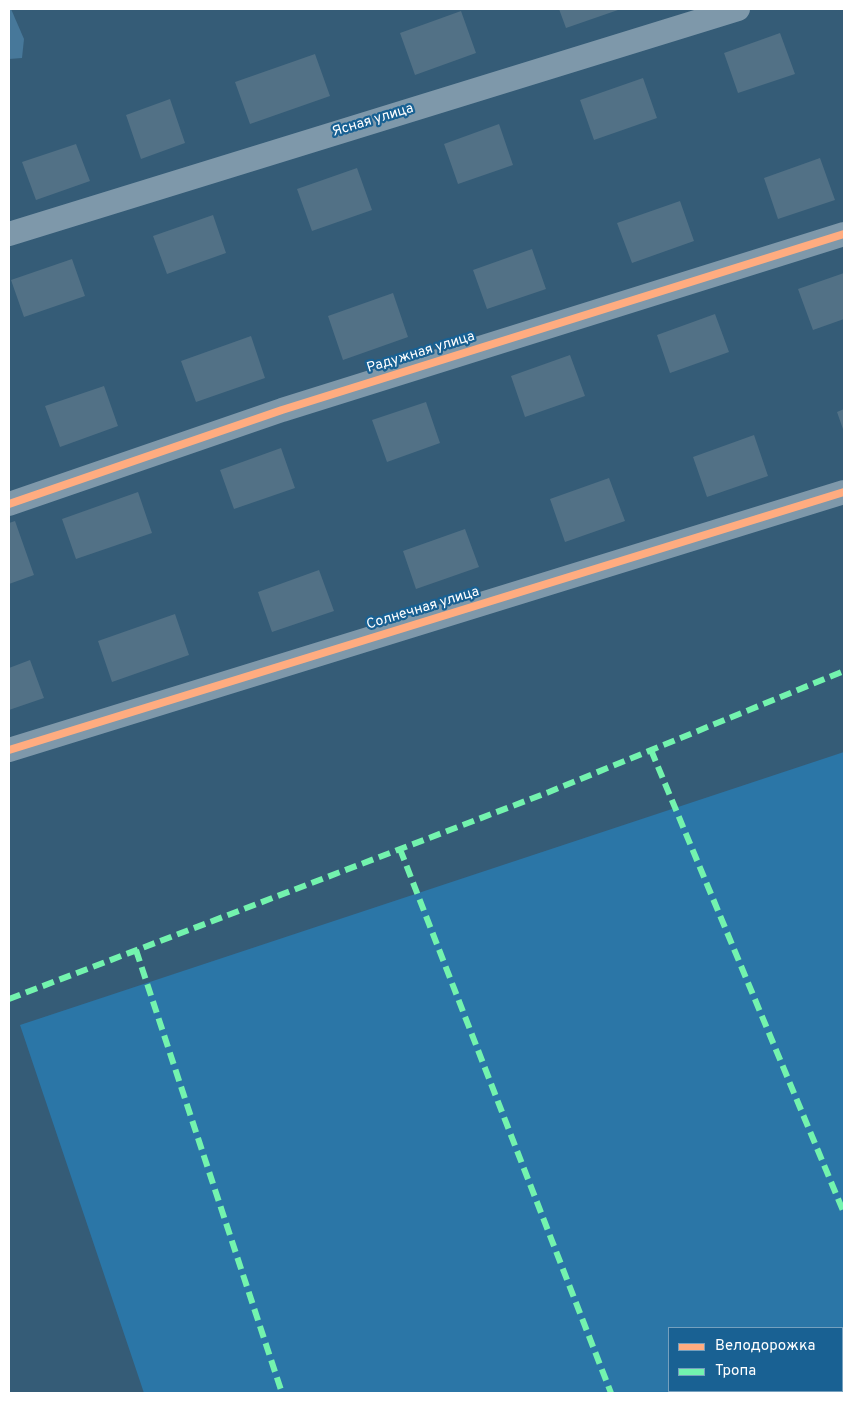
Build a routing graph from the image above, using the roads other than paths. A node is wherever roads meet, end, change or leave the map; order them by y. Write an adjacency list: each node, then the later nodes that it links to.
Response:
1 (738, 9): 2 (street, Ясная улица)
2 (9, 234)
3 (844, 234): 5 (street, Радужная улица)
4 (844, 492): 6 (street, Солнечная улица)
5 (9, 504)
6 (9, 750)

